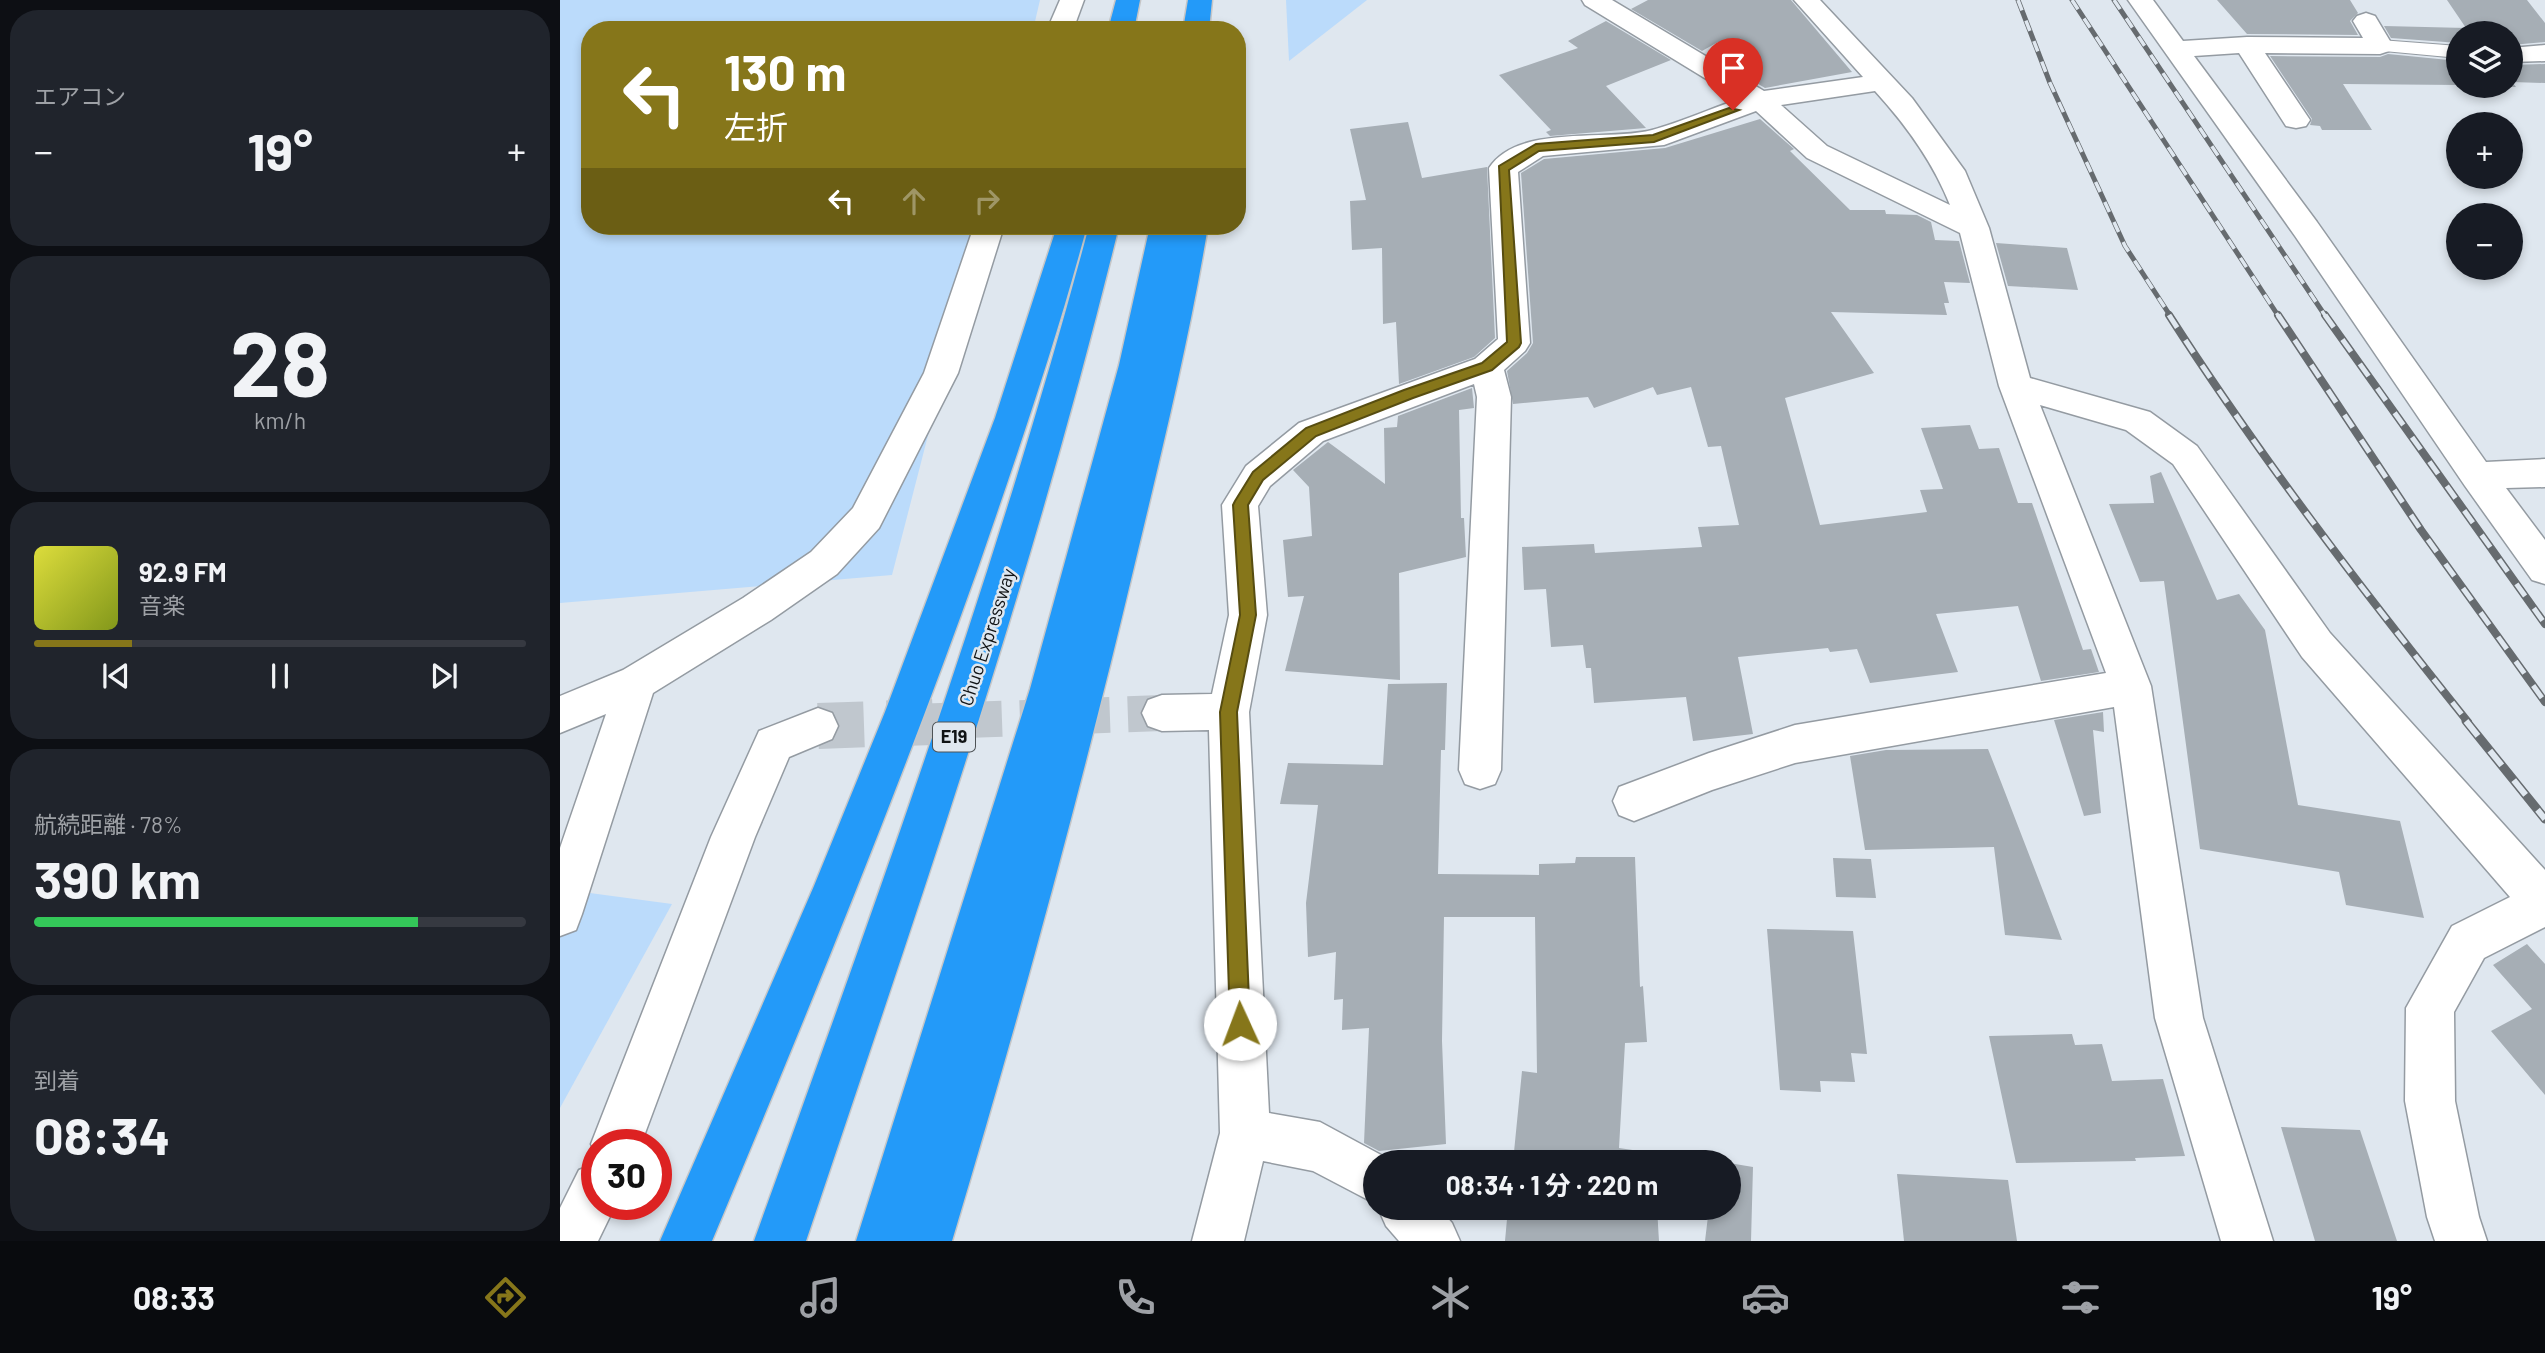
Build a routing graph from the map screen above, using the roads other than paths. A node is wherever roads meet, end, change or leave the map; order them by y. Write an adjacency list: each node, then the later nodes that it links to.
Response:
1 (1072, 0): 8 (street)
2 (1128, 0): 9 (highway)
3 (1200, 0): 10 (highway)
4 (1222, 0): 11 (highway)
5 (1594, 0): 20 (street)
6 (1806, 0): 19 (street)
7 (2140, 0): 15 (street)
8 (1064, 21)
9 (1123, 21)
10 (1197, 21)
11 (1221, 21)
12 (2367, 21): 14 (street)
13 (2247, 46): 14 (street); 15 (street); 21 (street)
14 (2380, 46): 16 (lane)
15 (2174, 49): 31 (street)
16 (2446, 51)
17 (2545, 53): 18 (street)
18 (2523, 54)
19 (1883, 82): 20 (street); 22 (street)
20 (1760, 100): 22 (street); 28 (street)
21 (2296, 120)
22 (1974, 228): 29 (street)
23 (986, 235): 33 (street)
24 (1069, 235): 49 (highway)
25 (1102, 235): 50 (highway, Chuo Expressway / E19)
26 (1164, 235): 51 (highway)
27 (1191, 235): 52 (highway)
28 (1487, 367): 35 (street); 39 (street)
29 (2016, 386): 34 (street); 41 (street)
30 (2545, 473): 31 (street)
31 (2477, 476): 32 (street)
32 (2545, 569)
33 (638, 682): 37 (street); 42 (street)
34 (2131, 686): 40 (street); 55 (street)
35 (1229, 712): 36 (street); 44 (street)
36 (1162, 713)
37 (560, 715)
38 (818, 726): 43 (street)
39 (1480, 770)
40 (1634, 801)
41 (2545, 903): 56 (street)
42 (560, 914)
43 (622, 1129)
44 (1245, 1133): 45 (street); 53 (street)
45 (1363, 1172)
46 (582, 1220): 48 (street)
47 (1415, 1220): 54 (street)
48 (572, 1241)
49 (686, 1241)
50 (780, 1241)
51 (882, 1241)
52 (926, 1241)
53 (1218, 1241)
54 (1434, 1241)
55 (2247, 1241)
56 (2461, 1241)

